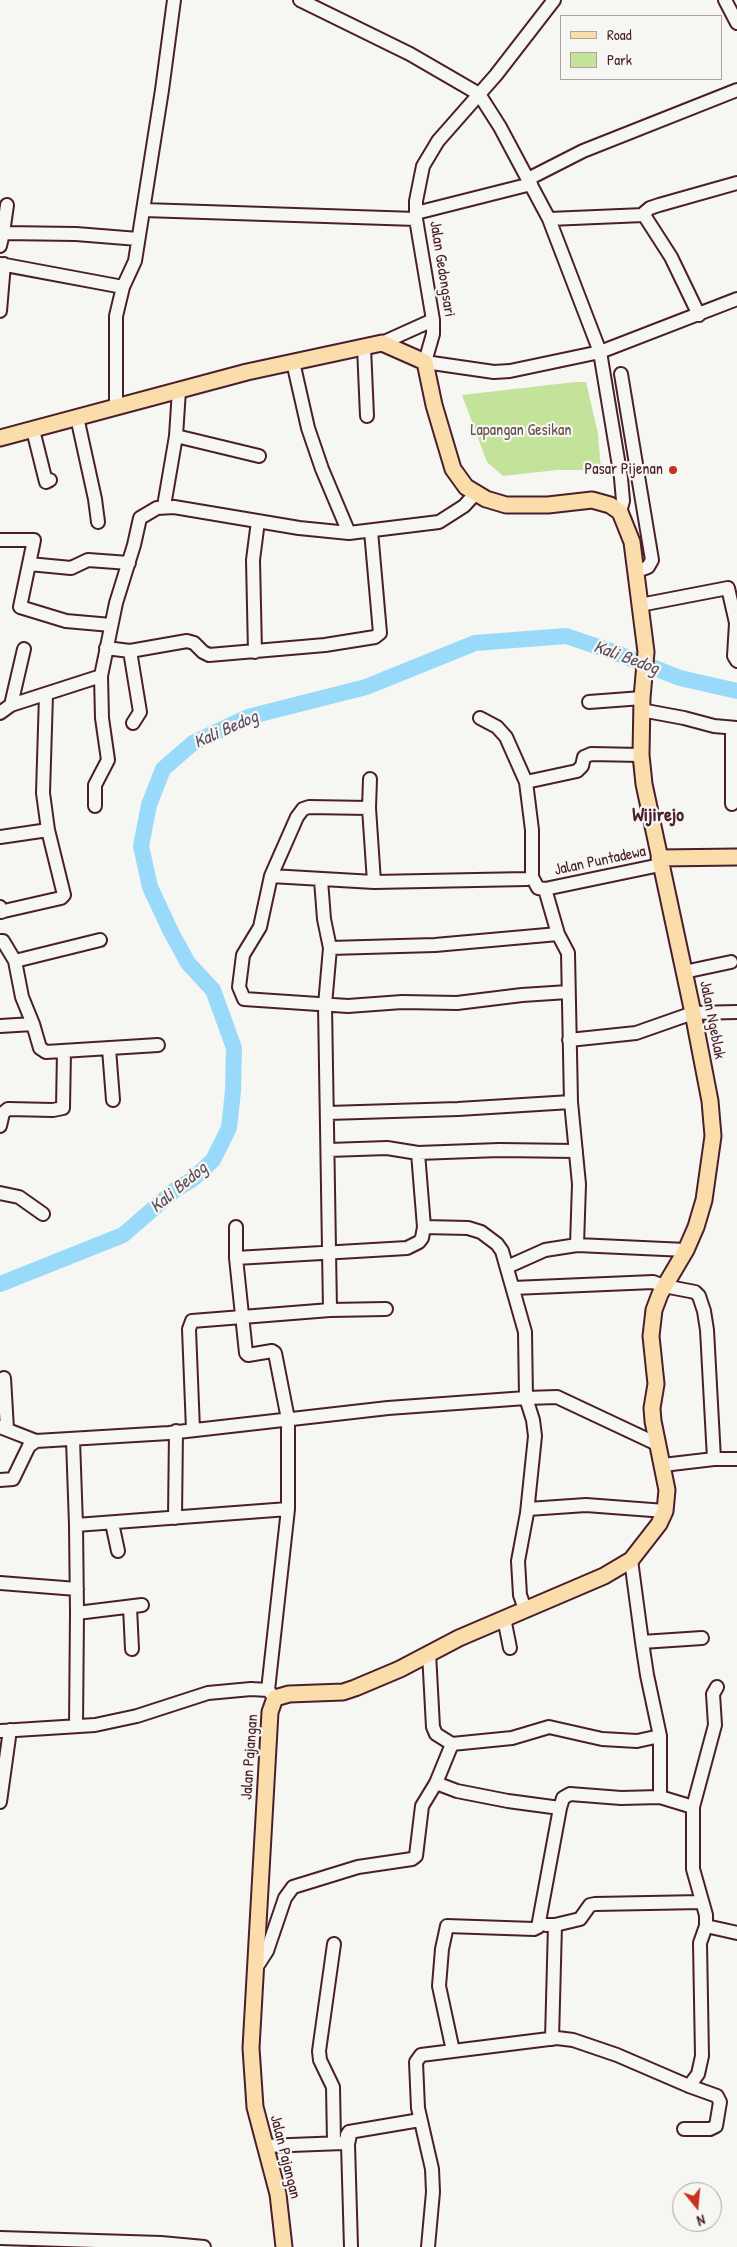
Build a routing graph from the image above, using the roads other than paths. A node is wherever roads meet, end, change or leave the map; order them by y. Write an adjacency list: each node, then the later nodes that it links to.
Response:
1 (174, 0): 11 (street)
2 (300, 0): 7 (street)
3 (554, 0): 7 (street, Jalan Gedongsari)
4 (725, 0): 5 (street)
5 (737, 23)
6 (737, 90): 8 (street)
7 (479, 94): 8 (street); 13 (street, Jalan Gedongsari)
8 (529, 182): 13 (street); 14 (street)
9 (737, 183): 12 (street)
10 (7, 205): 15 (street)
11 (144, 210): 13 (street); 16 (street)
12 (644, 215): 14 (street); 22 (street)
13 (416, 216): 23 (street, Jalan Gedongsari)
14 (549, 219): 26 (street)
15 (3, 233): 16 (street); 17 (street)
16 (138, 239): 19 (street)
17 (0, 246)
18 (2, 264): 19 (street); 21 (street)
19 (124, 286): 33 (street)
20 (737, 299): 22 (street)
21 (0, 312)
22 (699, 315): 26 (street)
23 (433, 320): 24 (street); 28 (street, Jalan Gedongsari)
24 (382, 343): 25 (main road); 28 (main road)
25 (364, 347): 27 (main road); 34 (street)
26 (600, 352): 28 (street); 32 (street)
27 (294, 362): 30 (main road); 47 (street)
28 (425, 362): 41 (main road, Jalan Gedongsari)
29 (621, 374): 31 (street)
30 (179, 390): 33 (main road); 37 (street)
31 (623, 390): 32 (street); 51 (street)
32 (607, 393): 43 (street)
33 (116, 407): 35 (main road)
34 (367, 416)
35 (77, 417): 36 (main road); 45 (street)
36 (33, 430): 38 (main road); 40 (street)
37 (176, 436): 39 (street); 42 (street)
38 (0, 438)
39 (259, 456)
40 (50, 480)
41 (476, 493): 43 (main road, Jalan Gedongsari); 46 (street)
42 (164, 506): 44 (street); 49 (street)
43 (620, 512): 51 (main road)
44 (258, 521): 47 (street); 58 (street)
45 (98, 522)
46 (371, 531): 47 (street); 58 (street)
47 (349, 533)
48 (0, 540): 50 (street)
49 (129, 562): 50 (street); 54 (street)
50 (29, 564): 54 (street)
51 (635, 572): 53 (main road)
52 (733, 587): 53 (street); 59 (street)
53 (640, 605): 62 (main road, Jalan Ngeblak)
54 (111, 625): 55 (street)
55 (106, 648): 57 (street); 60 (street)
56 (24, 649): 64 (street)
57 (130, 651): 58 (street); 67 (street)
58 (256, 652)
59 (737, 661)
60 (101, 676): 61 (street); 73 (street)
61 (46, 695): 64 (street); 75 (street)
62 (642, 700): 63 (street); 68 (street); 69 (main road, Jalan Ngeblak)
63 (589, 702)
64 (11, 705): 65 (street)
65 (0, 713)
66 (480, 718): 71 (street)
67 (133, 723)
68 (734, 728): 72 (street)
69 (641, 755): 71 (street); 78 (main road, Jalan Ngeblak)
70 (370, 779): 74 (street)
71 (526, 782): 80 (street)
72 (732, 804)
73 (95, 806)
74 (369, 808): 79 (street); 82 (street)
75 (48, 830): 76 (street); 85 (street)
76 (0, 837)
77 (737, 857): 78 (main road)
78 (660, 862): 83 (street, Jalan Puntadewa); 92 (main road, Jalan Ngeblak)
79 (271, 876): 81 (street); 94 (street)
80 (532, 877): 82 (street); 83 (street)
81 (322, 880): 82 (street); 89 (street)
82 (374, 882)
83 (546, 889): 86 (street)
84 (0, 907): 85 (street)
85 (0, 912)
86 (558, 934): 89 (street); 93 (street)
87 (1, 939): 90 (street)
88 (100, 940): 90 (street)
89 (330, 948): 94 (street)
90 (15, 960): 97 (street)
91 (731, 962): 92 (street)
92 (684, 972): 96 (main road, Jalan Ngeblak)
93 (568, 992): 94 (street); 99 (street)
94 (325, 1005): 105 (street)
95 (737, 1012): 96 (street)
96 (693, 1013): 99 (street); 115 (main road, Jalan Ngeblak)
97 (33, 1024): 98 (street); 102 (street)
98 (0, 1026)
99 (569, 1040): 104 (street)
100 (158, 1045): 101 (street)
101 (109, 1049): 102 (street); 103 (street)
102 (64, 1052): 106 (street)
103 (113, 1100)
104 (571, 1102): 105 (street); 108 (street)
105 (328, 1113): 107 (street)
106 (0, 1126)
107 (329, 1150): 109 (street); 116 (street)
108 (576, 1151): 109 (street); 114 (street)
109 (418, 1153): 113 (street)
110 (0, 1193): 111 (street)
111 (43, 1214)
112 (236, 1227): 117 (street)
113 (424, 1227): 116 (street); 118 (street)
114 (577, 1245): 115 (street); 118 (street)
115 (686, 1250): 119 (main road, Jalan Ngeblak)
116 (328, 1251): 117 (street); 122 (street)
117 (236, 1258): 123 (street)
118 (507, 1267): 120 (street)
119 (664, 1286): 120 (street); 132 (main road, Jalan Ngeblak); 134 (street)
120 (513, 1288): 125 (street)
121 (386, 1309): 122 (street)
122 (330, 1310): 123 (street)
123 (242, 1317): 126 (street); 128 (street)
124 (4, 1378): 127 (street)
125 (526, 1398): 126 (street); 132 (street); 138 (street)
126 (288, 1420): 128 (street); 137 (street)
127 (4, 1428): 131 (street)
128 (193, 1430): 129 (street)
129 (176, 1432): 130 (street); 140 (street)
130 (73, 1440): 131 (street); 142 (street)
131 (36, 1441): 136 (street)
132 (657, 1444): 135 (main road, Jalan Ngeblak)
133 (737, 1458): 134 (street)
134 (714, 1459): 135 (street)
135 (663, 1465): 139 (main road, Jalan Pajangan)
136 (0, 1480)
137 (288, 1508): 140 (street); 156 (street)
138 (528, 1509): 139 (street); 147 (street)
139 (664, 1511): 144 (main road, Jalan Pajangan)
140 (175, 1518): 141 (street)
141 (112, 1523): 142 (street); 143 (street)
142 (76, 1525): 146 (street)
143 (118, 1551)
144 (631, 1560): 147 (main road, Jalan Pajangan); 151 (street)
145 (0, 1583): 146 (street)
146 (77, 1589): 148 (street)
147 (525, 1609): 149 (main road, Jalan Pajangan)
148 (77, 1613): 153 (street); 157 (street)
149 (504, 1618): 152 (street); 154 (main road, Jalan Pajangan)
150 (702, 1638): 151 (street)
151 (642, 1642): 159 (street)
152 (510, 1648)
153 (132, 1649)
154 (430, 1653): 156 (main road, Jalan Pajangan); 160 (street)
155 (717, 1687): 164 (street)
156 (271, 1694): 157 (street); 172 (main road, Jalan Pajangan)
157 (76, 1726): 158 (street)
158 (5, 1731): 163 (street)
159 (660, 1736): 160 (street); 162 (street)
160 (452, 1744): 161 (street)
161 (436, 1783): 165 (street); 172 (street)
162 (660, 1797): 164 (street); 165 (street)
163 (0, 1802)
164 (693, 1807): 166 (street)
165 (560, 1808): 167 (street)
166 (702, 1902): 168 (street); 169 (street)
167 (539, 1925): 168 (street); 174 (street)
168 (555, 1925): 173 (street)
169 (706, 1926): 170 (street); 175 (street)
170 (737, 1933)
171 (334, 1944): 179 (street)
172 (256, 1968): 180 (main road, Jalan Pajangan)
173 (552, 2038): 174 (street); 175 (street)
174 (453, 2051): 176 (street)
175 (689, 2086): 177 (street)
176 (420, 2120): 178 (street); 185 (street)
177 (684, 2129)
178 (351, 2132): 179 (street); 184 (street)
179 (334, 2142): 180 (street)
180 (265, 2146): 183 (main road, Jalan Pajangan)
181 (0, 2238): 182 (street)
182 (204, 2247)
183 (284, 2247)
184 (351, 2247)
185 (428, 2247)

